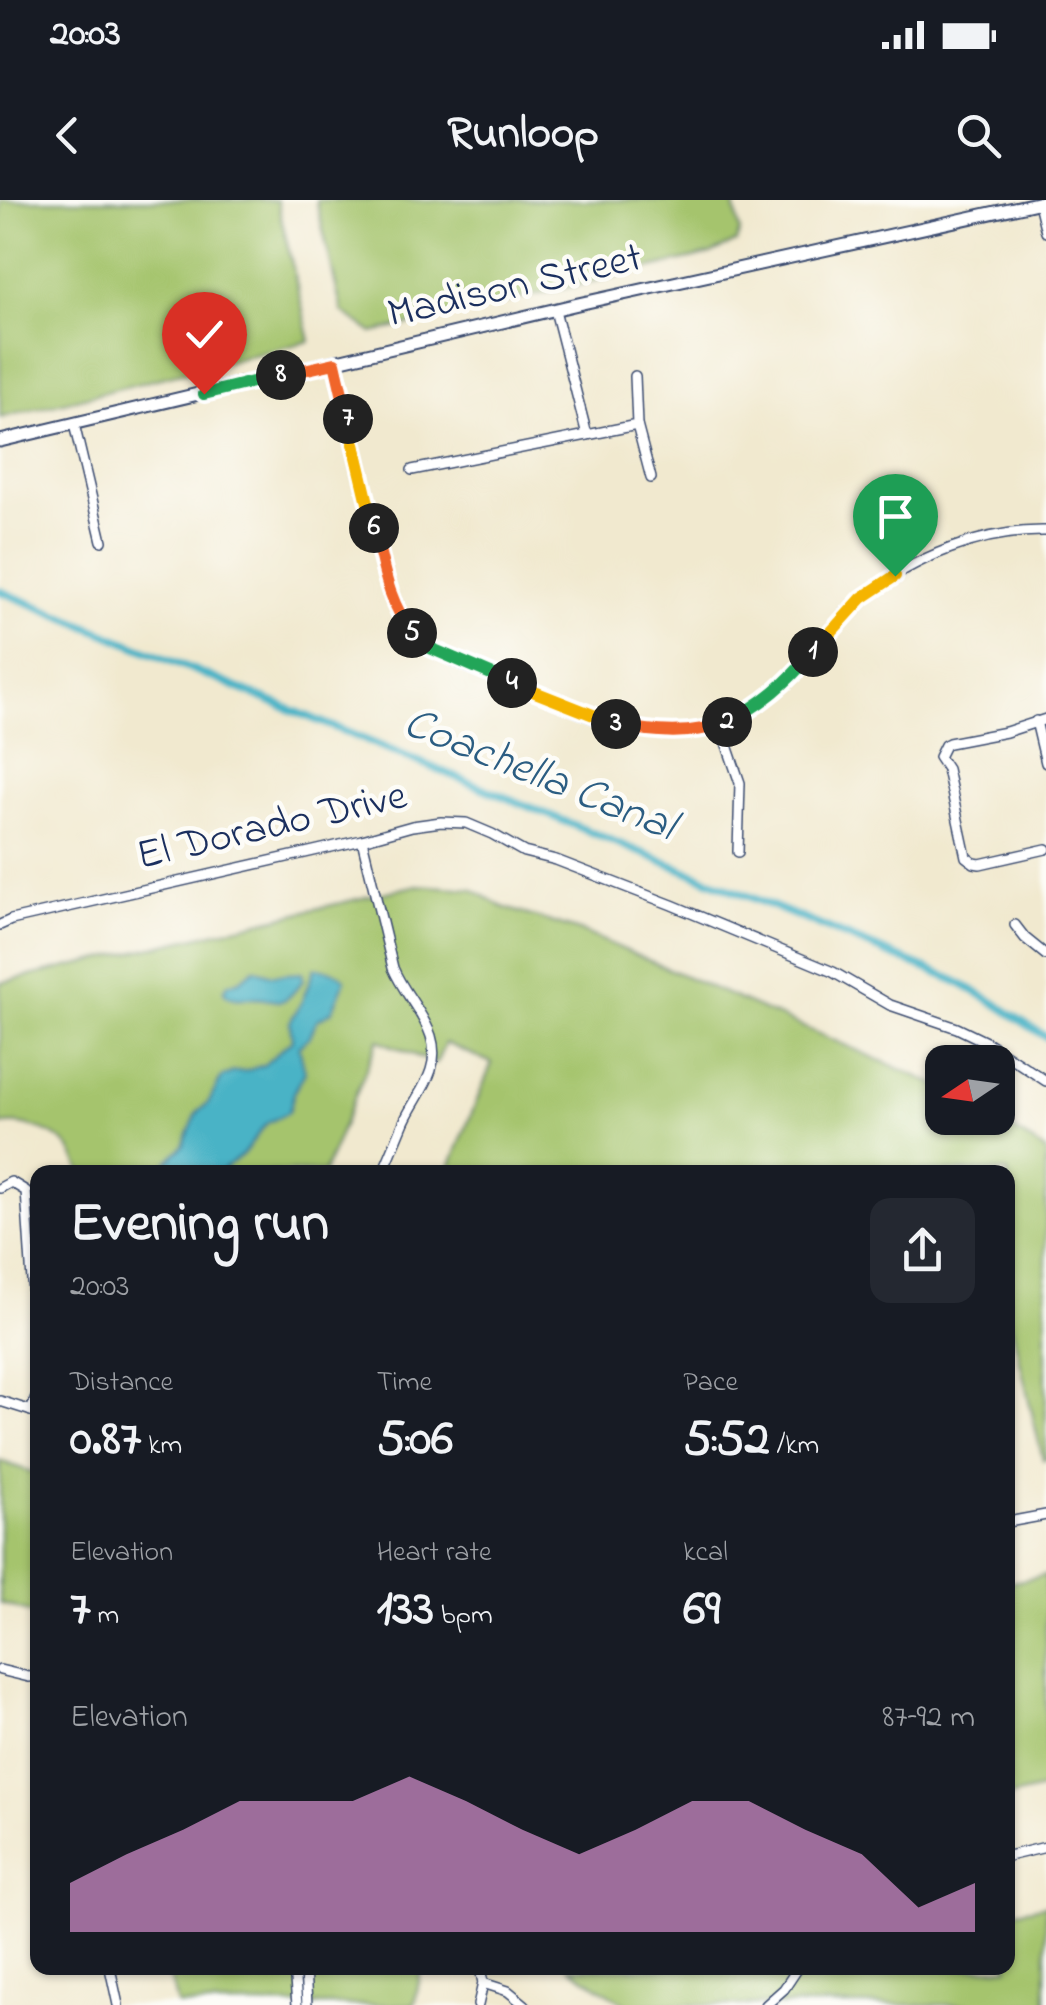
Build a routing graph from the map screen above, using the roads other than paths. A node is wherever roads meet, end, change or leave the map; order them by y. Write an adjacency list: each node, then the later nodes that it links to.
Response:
1 (1042, 202): 2 (street); 3 (street, Madison Street)
2 (1046, 232)
3 (555, 310): 4 (street, Madison Street); 8 (street)
4 (335, 363): 6 (street, Madison Street); 15 (street)
5 (635, 376): 7 (street)
6 (74, 424): 9 (street, Madison Street); 13 (street)
7 (638, 424): 8 (street); 11 (street)
8 (587, 435): 10 (street)
9 (0, 441)
10 (412, 470)
11 (652, 478)
12 (1046, 531): 15 (street)
13 (102, 541)
14 (1041, 720): 16 (street); 18 (street)
15 (720, 724): 19 (street)
16 (1046, 763)
17 (362, 840): 20 (street, El Dorado Drive); 23 (street, El Dorado Drive); 24 (street)
18 (1046, 849)
19 (738, 852)
20 (0, 925)
21 (1015, 925): 22 (street)
22 (1046, 955)
23 (1046, 1081)
24 (386, 1165)
25 (0, 1188): 26 (street)
26 (30, 1237)
27 (0, 1401): 28 (street)
28 (30, 1411)
29 (1046, 1516): 30 (street)
30 (1015, 1521)
31 (0, 1670): 32 (street)
32 (30, 1676)
33 (1046, 1847): 34 (street)
34 (1015, 1854)
35 (112, 1975): 41 (street)
36 (295, 1975): 42 (street)
37 (305, 1975): 43 (street)
38 (482, 1975): 40 (street)
39 (793, 1975): 46 (street)
40 (484, 1983): 44 (street); 45 (street)
41 (118, 2005)
42 (298, 2005)
43 (307, 2005)
44 (478, 2005)
45 (525, 2005)
46 (766, 2005)

